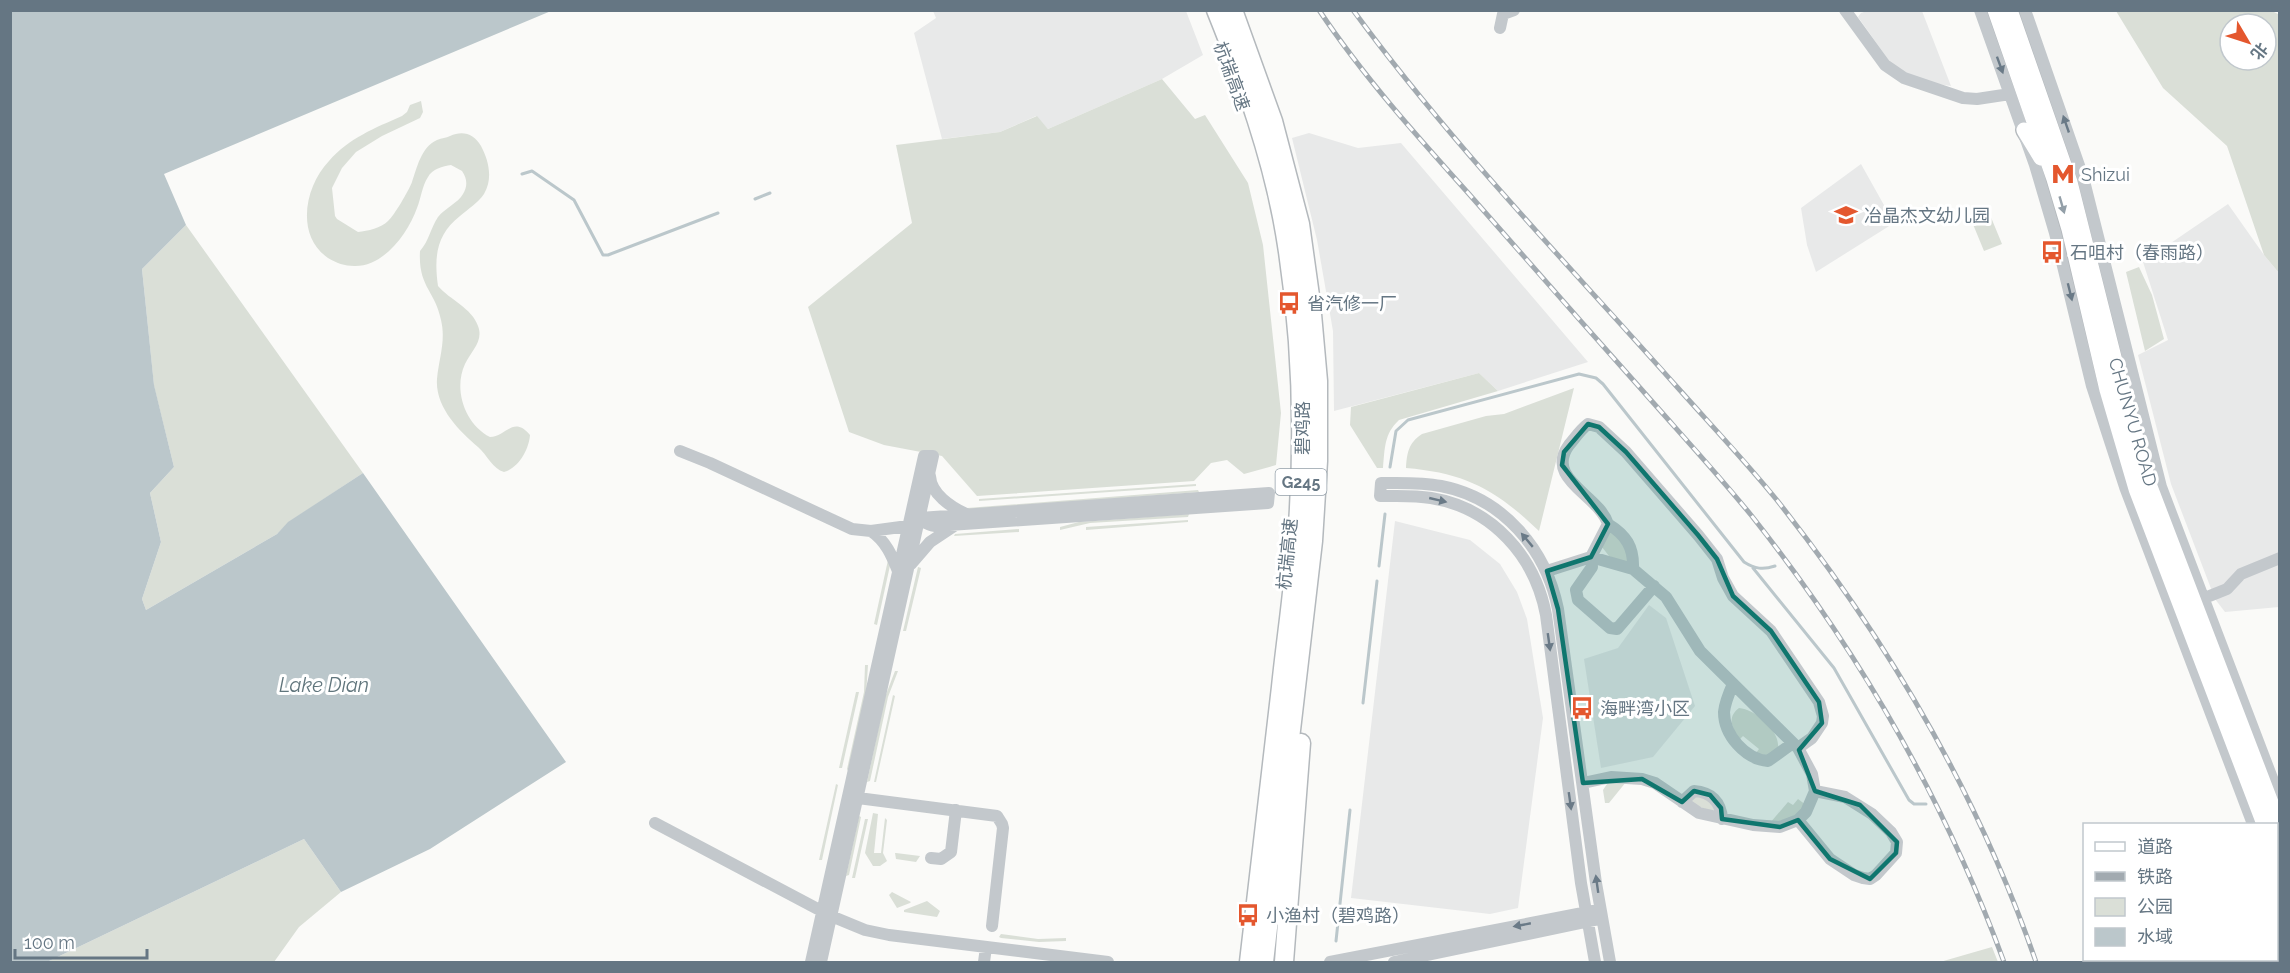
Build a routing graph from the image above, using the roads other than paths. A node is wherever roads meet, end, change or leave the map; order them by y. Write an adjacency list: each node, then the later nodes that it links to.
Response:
1 (1208, 10): 54 (highway, 杭瑞高速)
2 (1216, 10): 55 (highway, 碧鸡路 / G245)
3 (1233, 10): 56 (highway, 碧鸡路 / G245)
4 (1242, 10): 32 (highway, 杭瑞高速)
5 (1514, 10): 11 (street)
6 (1845, 10): 12 (street)
7 (1980, 10): 12 (street, one-way to 12)
8 (1995, 10): 14 (main road, CHUNYU ROAD)
9 (2010, 10): 42 (main road, CHUNYU ROAD)
10 (2025, 10): 30 (street, one-way to 10)
11 (1500, 28)
12 (2010, 94): 13 (street)
13 (2024, 130): 14 (main road); 42 (street, one-way to 42)
14 (2054, 179): 42 (main road, CHUNYU ROAD, one-way to 42)
15 (680, 451): 22 (street)
16 (930, 472): 17 (street); 18 (street); 19 (street)
17 (913, 503): 18 (street); 21 (street)
18 (920, 518): 19 (street); 23 (street); 26 (street)
19 (963, 519): 19 (street); 26 (street)
20 (1608, 524): 24 (street); 27 (street); 33 (street)
21 (908, 526): 22 (street); 23 (street)
22 (871, 531): 26 (street)
23 (905, 539): 26 (street)
24 (1591, 557): 27 (street); 28 (street); 29 (street)
25 (2280, 558): 30 (street)
26 (904, 569): 36 (street); 45 (street)
27 (1633, 569): 29 (street)
28 (1547, 571): 34 (street); 47 (street, one-way to 47)
29 (1654, 586): 31 (street)
30 (2202, 599): 37 (street)
31 (1733, 684): 33 (street); 33 (street)
32 (1304, 703): 57 (highway, 杭瑞高速); 58 (highway)
33 (1795, 746): 35 (street)
34 (1583, 783): 38 (street); 46 (street, one-way to 34)
35 (1815, 791): 41 (street); 41 (street)
36 (858, 798): 39 (street); 45 (street)
37 (2280, 799)
38 (1682, 802): 40 (street); 40 (street)
39 (956, 810): 44 (street); 48 (street)
40 (1722, 819): 41 (street)
41 (1798, 820)
42 (2268, 823)
43 (655, 824): 45 (street)
44 (931, 858)
45 (827, 914): 49 (street); 50 (street); 51 (street)
46 (1601, 914): 47 (street); 62 (street)
47 (1587, 917): 59 (street, one-way to 59); 60 (street); 61 (street)
48 (992, 926)
49 (986, 947): 52 (street); 53 (street)
50 (811, 963)
51 (821, 963)
52 (984, 963)
53 (1108, 963)
54 (1239, 963)
55 (1250, 963)
56 (1264, 963)
57 (1274, 963)
58 (1284, 963)
59 (1330, 963)
60 (1394, 963)
61 (1595, 963)
62 (1610, 963)

